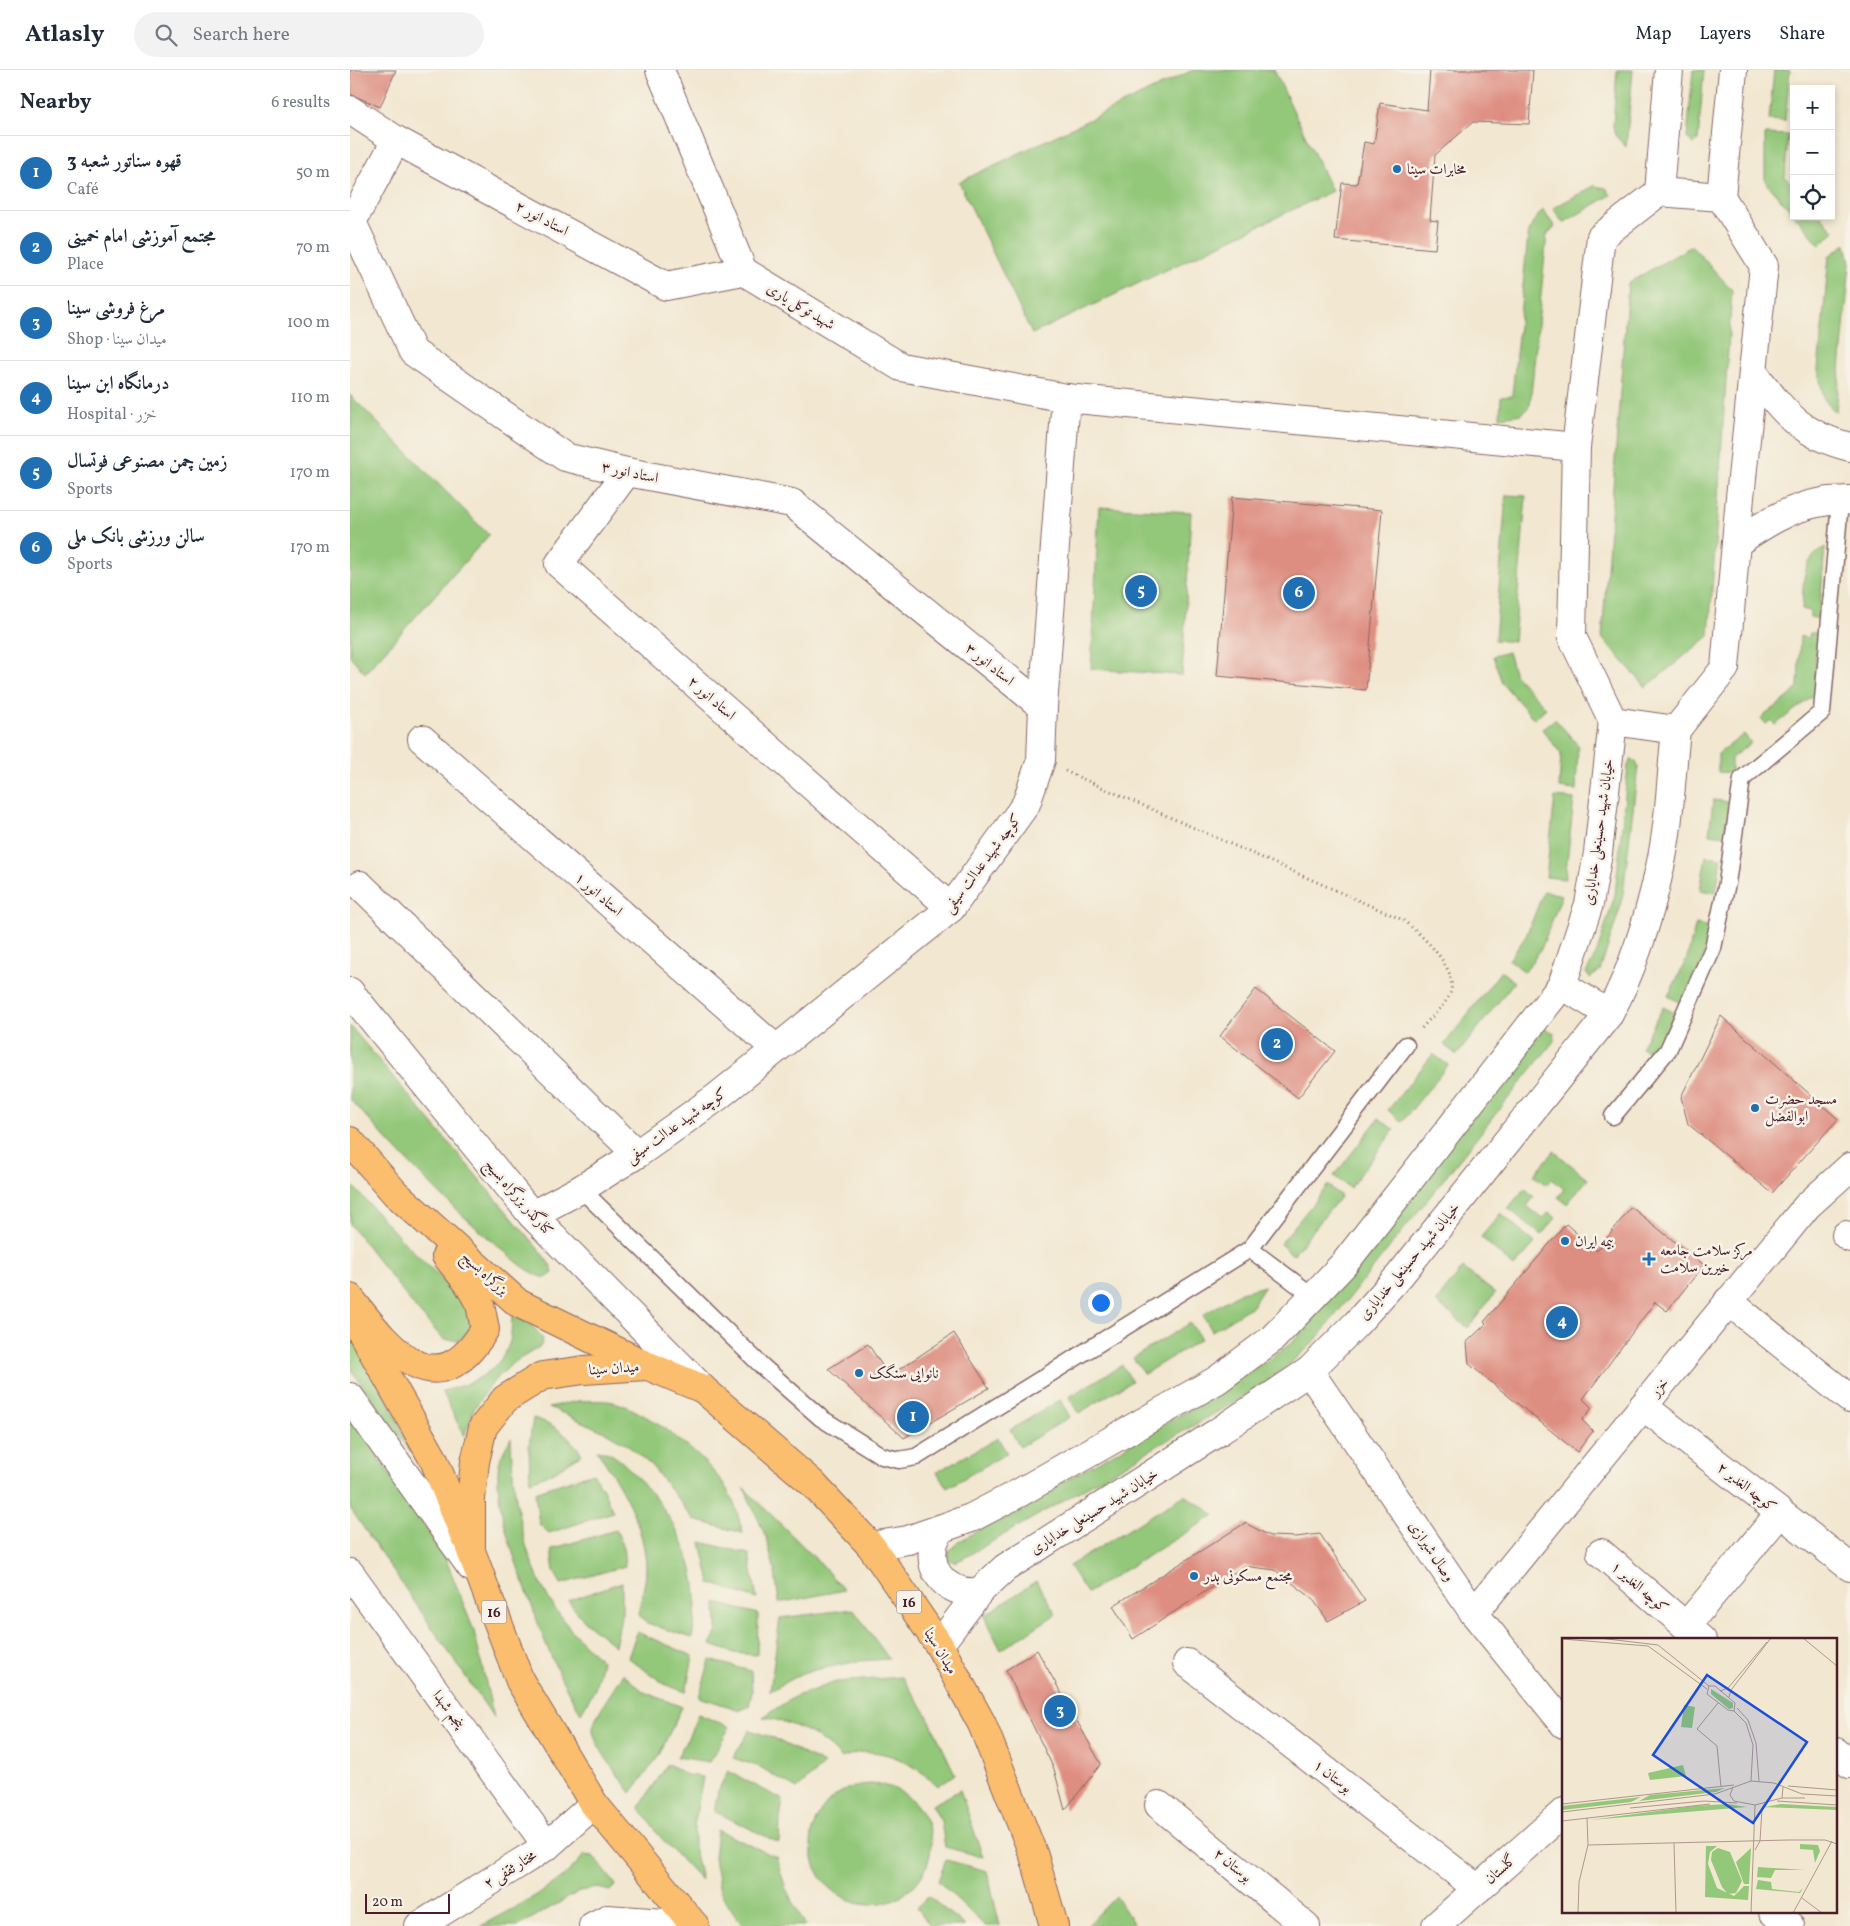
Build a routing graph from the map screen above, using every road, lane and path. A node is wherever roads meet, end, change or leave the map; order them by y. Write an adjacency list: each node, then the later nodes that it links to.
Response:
1 (660, 70): 8 (street)
2 (1669, 70): 6 (street)
3 (1733, 70): 7 (street)
4 (350, 110): 5 (street, استاد انور ۲)
5 (396, 140): 8 (street, استاد انور ۲); 13 (street, استاد انور ۳)
6 (1659, 192): 7 (street); 11 (street)
7 (1721, 197): 9 (street)
8 (743, 271): 10 (street, شهید توکل یاری)
9 (1753, 372): 12 (street); 15 (street)
10 (1066, 398): 11 (street, شهید توکل یاری); 16 (street, کوچه شهید عدالت سیفی)
11 (1576, 447): 17 (street)
12 (1850, 447)
13 (627, 472): 16 (street, استاد انور ۳); 22 (street, استاد انور ۲)
14 (1845, 501): 15 (street); 28 (lane)
15 (1736, 543): 18 (street)
16 (1043, 706): 20 (street, کوچه شهید عدالت سیفی)
17 (1613, 722): 18 (street); 23 (street, خیابان شهید حسینعلی خدایاری)
18 (1676, 730): 25 (street, خیابان شهید حسینعلی خدایاری)
19 (422, 739): 27 (street, استاد انور ۱)
20 (1041, 760): 22 (street, کوچه شهید عدالت سیفی); 26 (path)
21 (360, 885): 30 (street)
22 (951, 908): 27 (street, کوچه شهید عدالت سیفی)
23 (1562, 985): 25 (street); 36 (street, خیابان شهید حسینعلی خدایاری)
24 (350, 992): 34 (street, کنارگذر بزرگراه بسیج)
25 (1609, 1014): 41 (street, خیابان شهید حسینعلی خدایاری)
26 (1406, 1045): 35 (lane)
27 (776, 1049): 30 (street, کوچه شهید عدالت سیفی)
28 (1613, 1116)
29 (350, 1141): 33 (highway, بزرگراه بسیج / 16)
30 (637, 1154): 32 (street, کوچه شهید عدالت سیفی)
31 (1850, 1167): 38 (street, خزر)
32 (581, 1189): 34 (street, کوچه شهید عدالت سیفی); 35 (lane)
33 (395, 1193): 37 (highway); 40 (highway, بزرگراه بسیج / 16)
34 (532, 1215): 42 (street, کنارگذر بزرگراه بسیج)
35 (1250, 1249): 36 (lane)
36 (1314, 1297): 47 (street, خیابان شهید حسینعلی خدایاری)
37 (350, 1298)
38 (1728, 1302): 44 (street); 45 (street, خزر)
39 (350, 1312): 49 (highway, 16)
40 (648, 1366): 42 (highway, میدان سینا / 16); 49 (highway, میدان سینا / 16)
41 (1309, 1371): 54 (street, خیابان شهید حسینعلی خدایاری); 55 (street, وصال شیرازی)
42 (703, 1389): 48 (highway, میدان سینا / 16)
43 (350, 1397): 53 (street)
44 (1850, 1399)
45 (1643, 1406): 46 (street, کوچه الغدیر ۲); 55 (street, خزر)
46 (1780, 1513): 51 (street, کوچه الغدیر ۲); 56 (street)
47 (939, 1531): 48 (street, خیابان شهید حسینعلی خدایاری); 54 (street)
48 (871, 1546): 57 (highway, میدان سینا / 16)
49 (471, 1550): 53 (highway, میدان سینا / 16)
50 (1601, 1553): 56 (street, کوچه الغدیر ۱)
51 (1850, 1568)
52 (350, 1573): 65 (street, پنجم شهدا)
53 (483, 1584): 62 (highway, میدان سینا / 16)
54 (980, 1592): 57 (street, خیابان شهید حسینعلی خدایاری)
55 (1474, 1612): 59 (street, وصال شیرازی)
56 (1694, 1633)
57 (939, 1644): 66 (highway, میدان سینا / 16)
58 (1187, 1663): 67 (street, بوستان ۱)
59 (1562, 1722)
60 (1838, 1754): 61 (street)
61 (1850, 1764)
62 (594, 1804): 65 (street, مختار ثقفی ۲); 71 (highway, میدان سینا / 16)
63 (1158, 1805): 74 (street, بوستان ۲)
64 (1562, 1814): 67 (street, گلستان)
65 (547, 1846): 70 (street, مختار ثقفی ۲)
66 (1041, 1881): 72 (highway, میدان سینا / 16); 73 (street)
67 (1478, 1889): 75 (street, گلستان)
68 (1776, 1914): 76 (street)
69 (604, 1924): 71 (street)
70 (419, 1926)
71 (695, 1926)
72 (1054, 1926)
73 (1059, 1926)
74 (1306, 1926)
75 (1436, 1926)
76 (1790, 1926)

